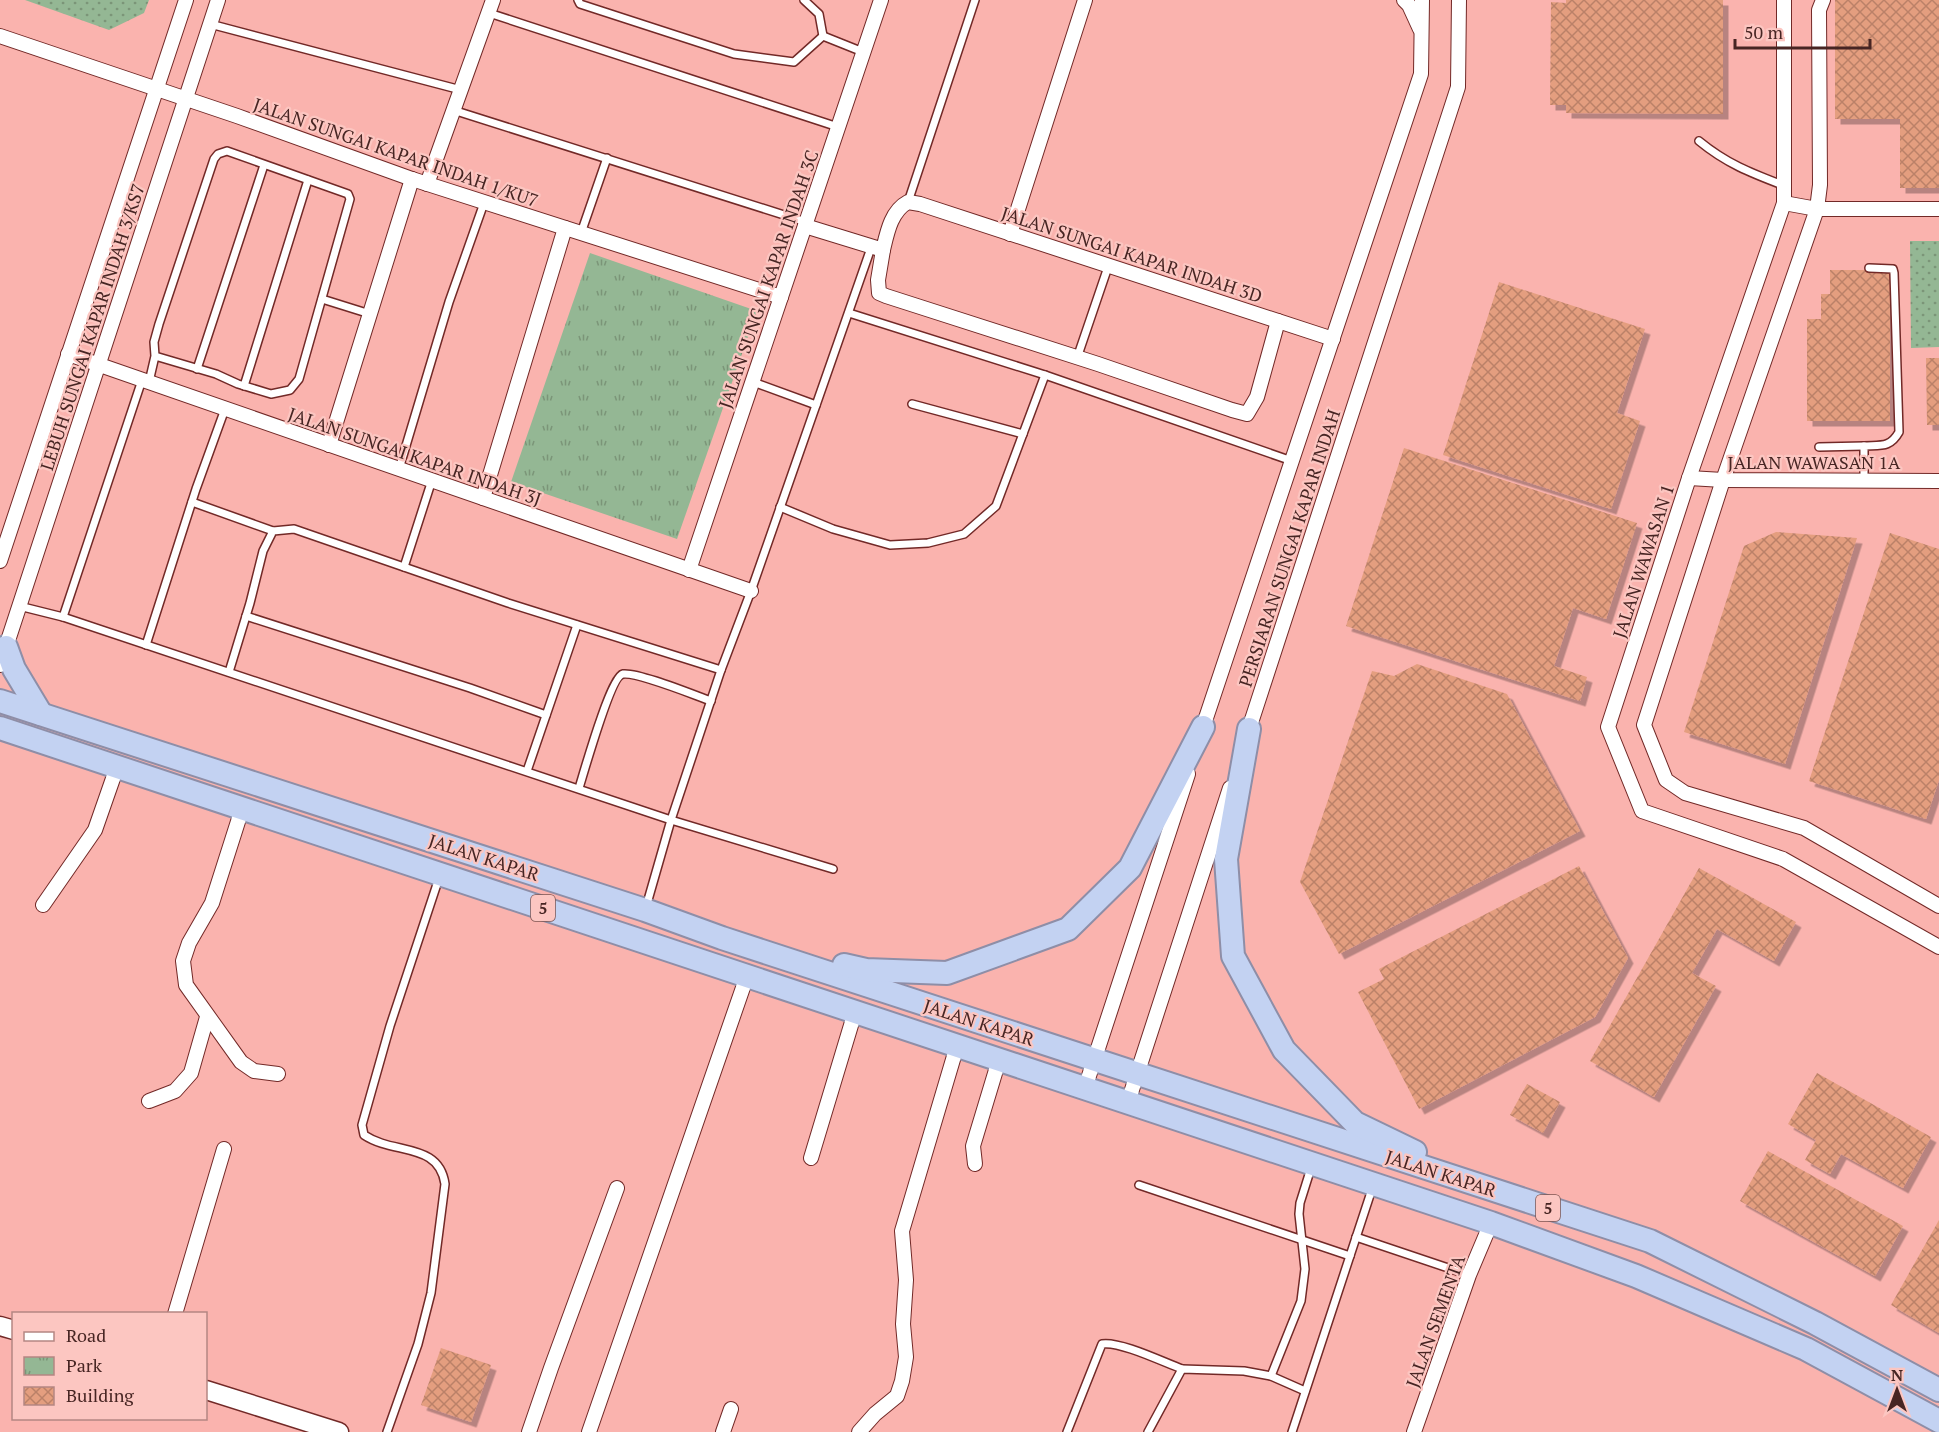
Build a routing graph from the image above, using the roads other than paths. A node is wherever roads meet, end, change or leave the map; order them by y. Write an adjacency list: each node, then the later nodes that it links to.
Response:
1 (186, 0): 21 (street, LEBUH SUNGAI KAPAR INDAH 3/KS7)
2 (218, 0): 15 (street, LEBUH SUNGAI KAPAR INDAH 3/KS7)
3 (578, 0): 19 (lane)
4 (804, 0): 19 (lane)
5 (881, 0): 20 (street, JALAN SUNGAI KAPAR INDAH 3C)
6 (975, 0): 34 (lane)
7 (1085, 0): 41 (street)
8 (1404, 0): 17 (street)
9 (1422, 0): 17 (street, PERSIARAN SUNGAI KAPAR INDAH)
10 (1459, 0): 16 (street, PERSIARAN SUNGAI KAPAR INDAH)
11 (1470, 0): 16 (street)
12 (1784, 0): 32 (street, JALAN WAWASAN 1)
13 (1823, 0): 36 (street)
14 (491, 6): 22 (street); 25 (lane)
15 (210, 24): 22 (lane); 23 (street, LEBUH SUNGAI KAPAR INDAH 3/KS7)
16 (1460, 26): 96 (street, PERSIARAN SUNGAI KAPAR INDAH)
17 (1422, 33): 50 (street, PERSIARAN SUNGAI KAPAR INDAH)
18 (0, 36): 21 (street, JALAN SUNGAI KAPAR INDAH 1/KU7)
19 (822, 36): 20 (lane)
20 (863, 52): 25 (street, JALAN SUNGAI KAPAR INDAH 3C)
21 (155, 89): 23 (street, JALAN SUNGAI KAPAR INDAH 1/KU7); 51 (street, LEBUH SUNGAI KAPAR INDAH 3/KS7)
22 (461, 90): 24 (street)
23 (185, 99): 29 (street, JALAN SUNGAI KAPAR INDAH 1/KU7); 54 (street, LEBUH SUNGAI KAPAR INDAH 3/KS7)
24 (453, 110): 27 (lane); 31 (street)
25 (838, 127): 38 (street, JALAN SUNGAI KAPAR INDAH 3C)
26 (1699, 141): 32 (lane)
27 (607, 158): 38 (lane); 40 (lane)
28 (264, 165): 30 (lane); 52 (lane); 55 (lane)
29 (412, 179): 31 (street, JALAN SUNGAI KAPAR INDAH 1/KU7); 48 (street)
30 (308, 180): 46 (lane); 59 (lane)
31 (427, 184): 33 (street, JALAN SUNGAI KAPAR INDAH 1/KU7)
32 (1785, 186): 35 (street, JALAN WAWASAN 1)
33 (484, 202): 39 (street, JALAN SUNGAI KAPAR INDAH 1/KU7); 68 (lane)
34 (914, 203): 41 (street, JALAN SUNGAI KAPAR INDAH 3D); 42 (street)
35 (1784, 203): 36 (street); 69 (street, JALAN WAWASAN 1)
36 (1817, 208): 37 (street); 71 (street)
37 (1939, 208)
38 (805, 224): 42 (street); 45 (street, JALAN SUNGAI KAPAR INDAH 3C)
39 (565, 228): 40 (street, JALAN SUNGAI KAPAR INDAH 1/KU7); 74 (street)
40 (581, 234): 45 (street, JALAN SUNGAI KAPAR INDAH 1/KU7)
41 (1010, 234): 43 (street, JALAN SUNGAI KAPAR INDAH 3D)
42 (877, 249): 47 (lane); 53 (street)
43 (1108, 267): 49 (street, JALAN SUNGAI KAPAR INDAH 3D); 53 (lane)
44 (1869, 268): 65 (lane)
45 (781, 297): 58 (street, JALAN SUNGAI KAPAR INDAH 3C)
46 (322, 298): 48 (lane); 59 (lane)
47 (849, 313): 56 (lane); 61 (lane)
48 (370, 314): 64 (street)
49 (1278, 321): 50 (street, JALAN SUNGAI KAPAR INDAH 3D); 53 (street)
50 (1333, 339): 67 (street, PERSIARAN SUNGAI KAPAR INDAH)
51 (69, 354): 54 (street, JALAN SUNGAI KAPAR INDAH 3J); 78 (street, LEBUH SUNGAI KAPAR INDAH 3/KS7)
52 (155, 356): 55 (lane); 57 (lane)
53 (1077, 358)
54 (98, 364): 57 (street, JALAN SUNGAI KAPAR INDAH 3J); 82 (street, LEBUH SUNGAI KAPAR INDAH 3/KS7)
55 (197, 369): 59 (lane)
56 (1045, 375): 63 (lane); 67 (lane)
57 (146, 381): 62 (street, JALAN SUNGAI KAPAR INDAH 3J); 84 (lane)
58 (753, 382): 61 (lane); 80 (street, JALAN SUNGAI KAPAR INDAH 3C)
59 (244, 386)
60 (912, 404): 63 (lane)
61 (816, 405): 76 (lane)
62 (225, 409): 64 (street, JALAN SUNGAI KAPAR INDAH 3J); 75 (lane)
63 (1023, 434): 76 (lane)
64 (329, 445): 68 (street, JALAN SUNGAI KAPAR INDAH 3J)
65 (1864, 446): 66 (lane); 72 (lane)
66 (1819, 447)
67 (1292, 460): 94 (street, PERSIARAN SUNGAI KAPAR INDAH)
68 (399, 469): 70 (street, JALAN SUNGAI KAPAR INDAH 3J)
69 (1689, 478): 71 (street, JALAN WAWASAN 1A); 108 (street, JALAN WAWASAN 1)
70 (432, 480): 74 (street, JALAN SUNGAI KAPAR INDAH 3J); 79 (lane)
71 (1723, 480): 72 (street, JALAN WAWASAN 1A); 105 (street)
72 (1864, 480): 73 (street, JALAN WAWASAN 1A)
73 (1939, 481)
74 (483, 498): 80 (street, JALAN SUNGAI KAPAR INDAH 3J)
75 (192, 502): 77 (lane); 86 (lane)
76 (780, 507): 81 (lane)
77 (273, 531): 79 (lane); 83 (lane)
78 (0, 561)
79 (404, 567): 85 (lane)
80 (689, 570): 81 (street, JALAN SUNGAI KAPAR INDAH 3J)
81 (750, 591): 88 (lane)
82 (20, 606): 84 (lane); 87 (street, LEBUH SUNGAI KAPAR INDAH 3/KS7)
83 (246, 616): 89 (lane); 93 (lane)
84 (63, 617): 86 (lane)
85 (577, 625): 88 (lane); 93 (lane)
86 (146, 645): 89 (lane)
87 (3, 656): 92 (highway)
88 (721, 670): 91 (lane)
89 (229, 672): 98 (lane)
90 (0, 701): 92 (highway, JALAN KAPAR / 5)
91 (711, 701): 99 (lane); 101 (lane)
92 (41, 714): 106 (highway, JALAN KAPAR / 5)
93 (546, 715): 98 (lane)
94 (1203, 727): 107 (highway); 114 (street, PERSIARAN SUNGAI KAPAR INDAH)
95 (0, 728): 97 (highway, JALAN KAPAR / 5)
96 (1249, 729): 116 (street, PERSIARAN SUNGAI KAPAR INDAH); 127 (highway)
97 (117, 767): 100 (highway, JALAN KAPAR / 5); 104 (street)
98 (527, 771): 99 (lane)
99 (579, 788): 101 (lane)
100 (242, 808): 103 (highway, JALAN KAPAR / 5); 111 (street)
101 (671, 820): 102 (lane); 106 (lane)
102 (833, 869)
103 (440, 874): 109 (highway, JALAN KAPAR / 5); 142 (lane)
104 (43, 905)
105 (1939, 906)
106 (645, 910): 107 (highway, JALAN KAPAR / 5)
107 (722, 938): 114 (highway, JALAN KAPAR / 5)
108 (1939, 947)
109 (747, 976): 110 (highway, JALAN KAPAR / 5); 144 (street)
110 (855, 1012): 112 (highway, JALAN KAPAR / 5); 121 (street)
111 (207, 1017): 115 (street); 118 (street)
112 (957, 1046): 113 (highway, JALAN KAPAR / 5); 146 (street)
113 (999, 1060): 117 (highway, JALAN KAPAR / 5); 123 (street)
114 (1096, 1060): 116 (highway, JALAN KAPAR / 5); 117 (street, PERSIARAN SUNGAI KAPAR INDAH)
115 (278, 1074)
116 (1137, 1074): 119 (street, PERSIARAN SUNGAI KAPAR INDAH); 127 (highway, JALAN KAPAR / 5)
117 (1085, 1089): 119 (highway, JALAN KAPAR / 5)
118 (149, 1101)
119 (1128, 1102): 122 (highway, JALAN KAPAR / 5)
120 (224, 1149): 133 (street)
121 (811, 1158)
122 (1312, 1163): 124 (highway, JALAN KAPAR / 5); 130 (lane)
123 (975, 1164)
124 (1374, 1184): 128 (highway, JALAN KAPAR / 5); 129 (lane)
125 (1139, 1185): 130 (lane)
126 (617, 1188): 143 (street)
127 (1489, 1189): 137 (highway, JALAN KAPAR / 5)
128 (1491, 1222): 132 (street, JALAN SEMENTA); 140 (highway, JALAN KAPAR / 5)
129 (1356, 1237): 131 (lane); 132 (lane)
130 (1303, 1240): 131 (lane); 135 (lane)
131 (1350, 1256): 138 (lane)
132 (1469, 1275): 150 (street, JALAN SEMENTA)
133 (176, 1312)
134 (1182, 1369): 135 (lane); 147 (lane); 148 (lane)
135 (1271, 1376): 138 (lane)
136 (207, 1390): 141 (street)
137 (1939, 1390)
138 (1305, 1391): 149 (lane)
139 (731, 1409): 145 (street)
140 (1939, 1421)
141 (339, 1432)
142 (387, 1432)
143 (529, 1432)
144 (589, 1432)
145 (723, 1432)
146 (860, 1432)
147 (1066, 1432)
148 (1148, 1432)
149 (1292, 1432)
150 (1413, 1432)

